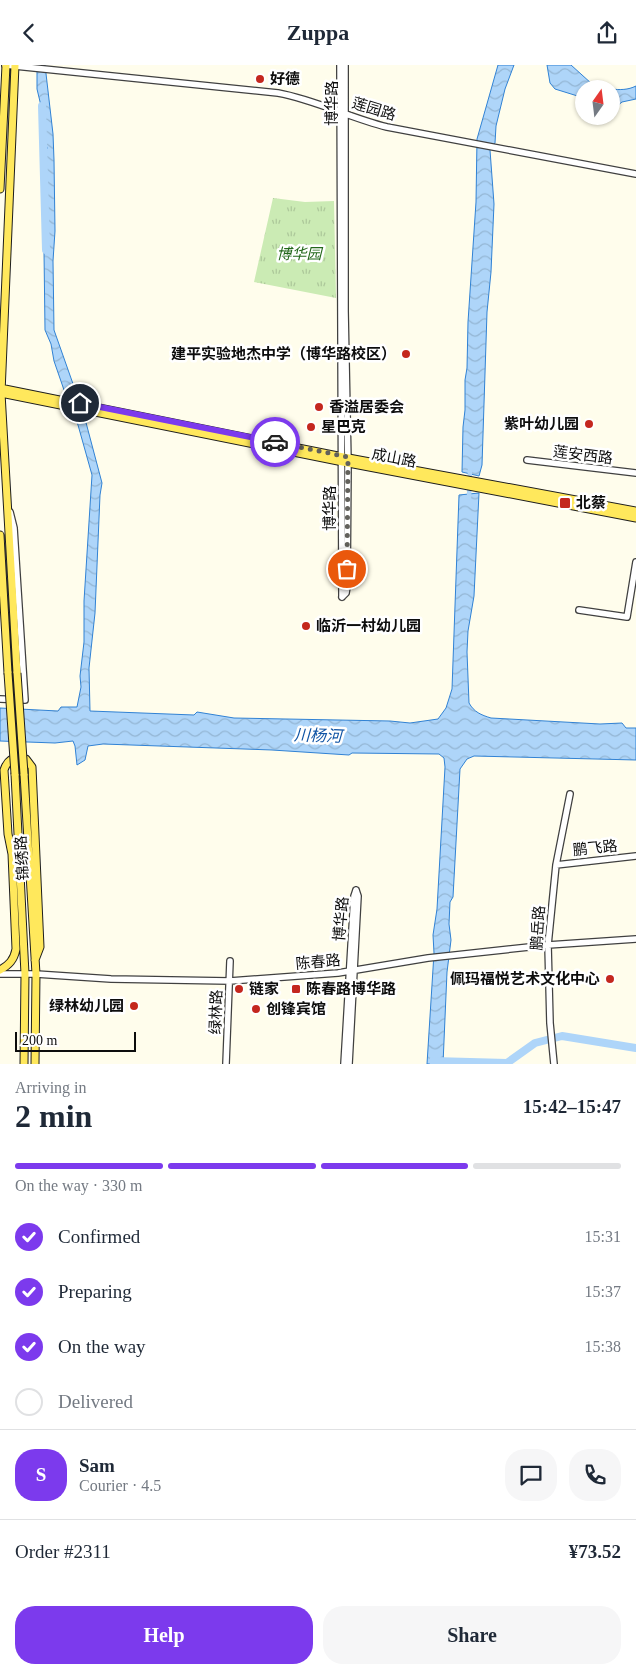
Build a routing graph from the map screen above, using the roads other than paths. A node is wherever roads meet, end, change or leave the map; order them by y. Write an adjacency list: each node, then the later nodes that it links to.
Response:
1 (6, 65): 2 (street, 莲园路); 7 (main road)
2 (15, 65): 5 (street, 莲园路); 8 (main road, 锦绣路)
3 (340, 65): 5 (street, 博华路)
4 (345, 65): 5 (street, 博华路)
5 (343, 113): 6 (street, 莲园路); 9 (street, 博华路)
6 (636, 175)
7 (0, 189)
8 (0, 390): 9 (main road, 成山路); 13 (main road, 锦绣路)
9 (345, 460): 9 (street, 博华路); 12 (main road, 成山路)
10 (527, 461): 11 (street, 莲安西路)
11 (636, 473)
12 (484, 486): 14 (main road, 成山路); 15 (main road, 成山路)
13 (6, 496): 19 (street); 26 (main road, 锦绣路, bridge)
14 (636, 511)
15 (636, 518)
16 (0, 535): 31 (main road, 锦绣路, bridge)
17 (636, 562): 18 (street)
18 (579, 610)
19 (0, 699)
20 (570, 794): 23 (street, 鹏岳路)
21 (4, 828): 26 (main road, 锦绣路); 28 (main road, 锦绣路)
22 (636, 856): 23 (street, 鹏飞路)
23 (556, 865): 25 (street, 鹏岳路)
24 (636, 939): 25 (street, 陈春路)
25 (548, 945): 29 (street, 陈春路); 39 (street, 鹏岳路)
26 (35, 960): 32 (main road, 锦绣路)
27 (230, 961): 33 (street, 绿林路)
28 (0, 970)
29 (352, 971): 29 (street, 博华路); 33 (street, 陈春路); 37 (street, 博华路); 38 (street, 博华路)
30 (0, 974): 31 (street, 陈春路)
31 (26, 974): 32 (street, 陈春路); 34 (main road, 锦绣路)
32 (36, 974): 33 (street, 陈春路); 35 (main road, 锦绣路)
33 (230, 981): 36 (street, 绿林路)
34 (24, 1064)
35 (35, 1064)
36 (226, 1064)
37 (344, 1064)
38 (349, 1064)
39 (554, 1064)

